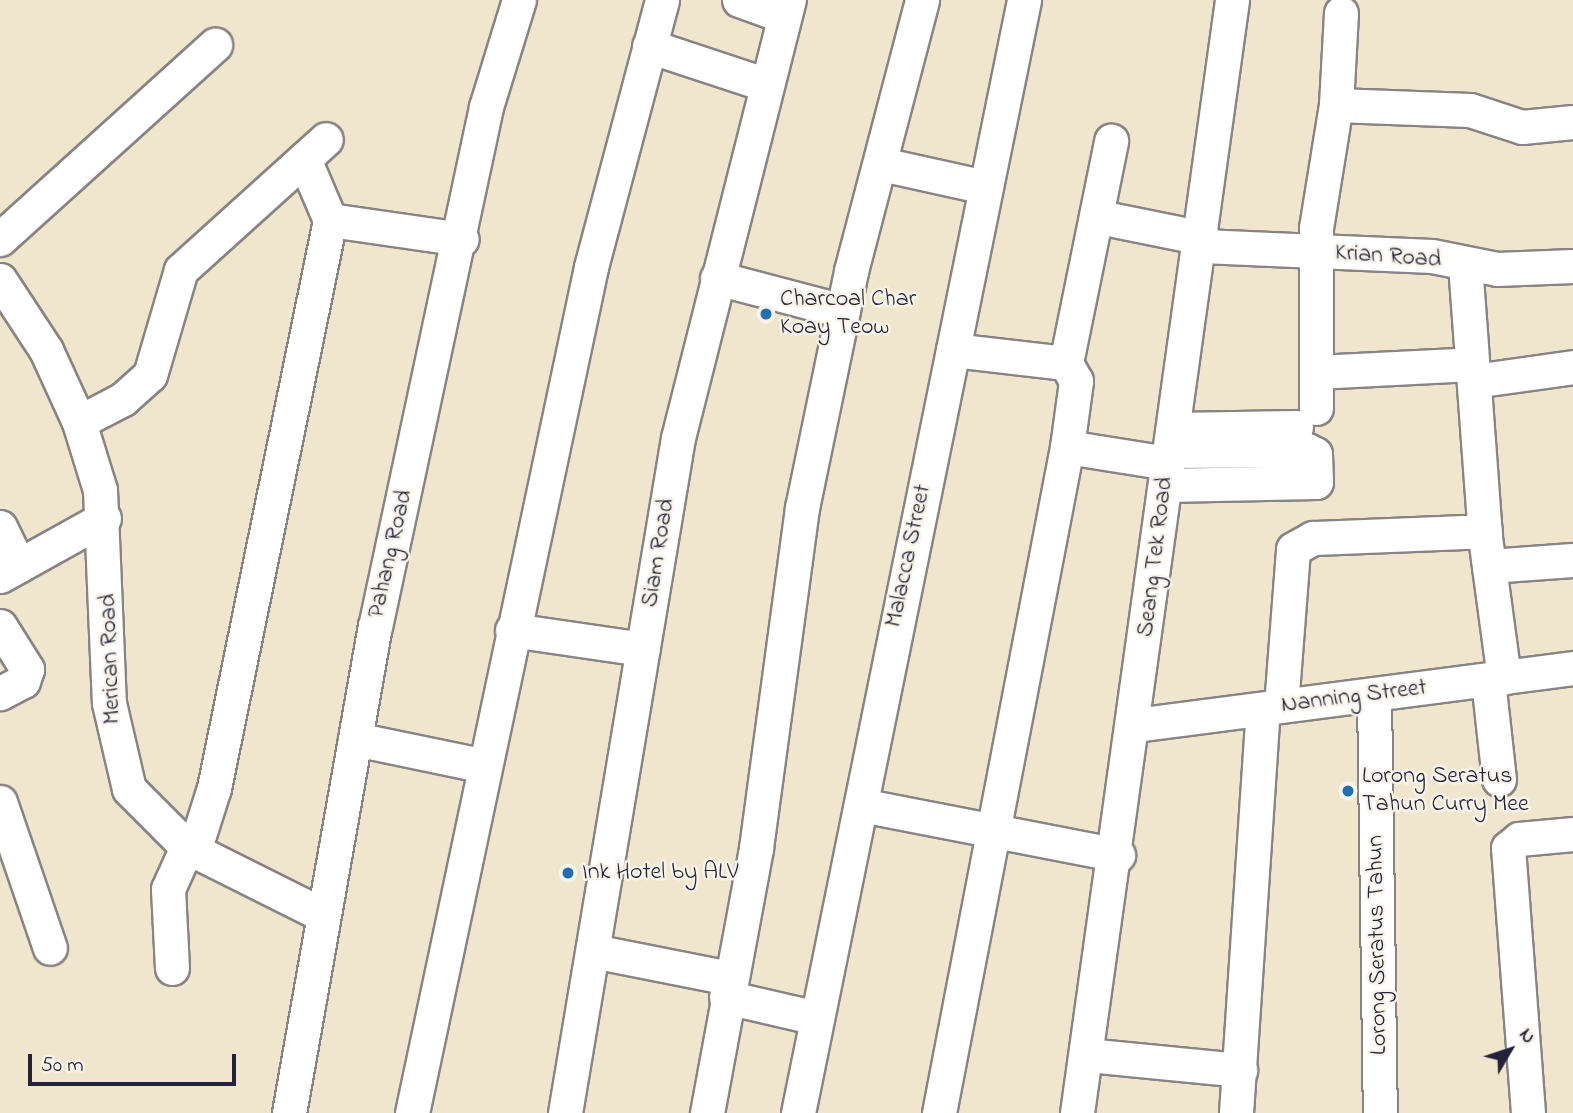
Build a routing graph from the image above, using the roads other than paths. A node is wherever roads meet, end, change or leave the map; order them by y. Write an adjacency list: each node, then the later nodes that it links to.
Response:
1 (519, 0): 20 (street, Pahang Road)
2 (662, 0): 10 (street)
3 (739, 0): 7 (street)
4 (922, 0): 15 (street)
5 (1024, 0): 16 (street, Malacca Street)
6 (1232, 0): 21 (street, Seang Tek Road)
7 (786, 8): 11 (street, Siam Road)
8 (1341, 13): 12 (street)
9 (215, 45): 19 (street)
10 (649, 46): 11 (street); 43 (street)
11 (767, 85): 25 (street, Siam Road)
12 (1336, 106): 13 (street); 22 (street)
13 (1573, 122)
14 (1111, 142): 17 (street)
15 (881, 164): 16 (street); 27 (street)
16 (986, 187): 28 (street, Malacca Street)
17 (1099, 217): 21 (street, Krian Road); 29 (street)
18 (330, 220): 20 (street); 33 (street); 58 (street)
19 (0, 239)
20 (462, 239): 51 (street, Pahang Road)
21 (1203, 242): 22 (street, Krian Road); 35 (street, Seang Tek Road)
22 (1315, 252): 23 (street, Krian Road); 31 (street)
23 (1465, 264): 24 (street, Krian Road); 32 (street)
24 (1573, 266)
25 (717, 278): 27 (street); 44 (street, Siam Road)
26 (0, 280): 33 (street, Merican Road)
27 (842, 311): 64 (street)
28 (953, 350): 29 (street); 54 (street, Malacca Street)
29 (1066, 363): 34 (street)
30 (1573, 367): 32 (street)
31 (1316, 372): 32 (street); 35 (street)
32 (1473, 373): 38 (street)
33 (79, 422): 36 (street, Merican Road)
34 (1067, 447): 35 (street); 56 (street)
35 (1169, 457): 50 (street, Seang Tek Road)
36 (104, 518): 41 (street); 58 (street, Merican Road)
37 (0, 527): 41 (street)
38 (1485, 531): 40 (street); 49 (street)
39 (1573, 560): 40 (street)
40 (1489, 566): 46 (street)
41 (9, 571)
42 (0, 626): 47 (street)
43 (512, 630): 44 (street); 52 (street)
44 (643, 649): 62 (street, Siam Road)
45 (1573, 668): 46 (street, Nanning Street)
46 (1496, 679): 48 (street, Nanning Street); 53 (street)
47 (0, 693)
48 (1374, 694): 49 (street, Nanning Street); 76 (street, Lorong Seratus Tahun)
49 (1272, 708): 50 (street, Nanning Street); 67 (street)
50 (1135, 725): 59 (street, Seang Tek Road)
51 (355, 739): 52 (street); 60 (street, Pahang Road)
52 (481, 765): 69 (street)
53 (1499, 779)
54 (861, 805): 56 (street); 65 (street, Malacca Street)
55 (2, 823): 61 (street)
56 (992, 831): 59 (street); 73 (street)
57 (1573, 834): 77 (street)
58 (190, 849): 60 (street, Merican Road); 63 (street)
59 (1118, 855): 66 (street, Seang Tek Road)
60 (323, 915): 68 (street, Pahang Road)
61 (50, 948)
62 (593, 951): 64 (street); 70 (street, Siam Road)
63 (172, 968)
64 (728, 988): 65 (street); 71 (street)
65 (817, 1018): 72 (street, Malacca Street)
66 (1087, 1055): 67 (street); 74 (street, Seang Tek Road)
67 (1240, 1070): 75 (street)
68 (289, 1113)
69 (412, 1113)
70 (565, 1113)
71 (707, 1113)
72 (798, 1113)
73 (939, 1113)
74 (1077, 1113)
75 (1236, 1113)
76 (1380, 1113)
77 (1528, 1113)

